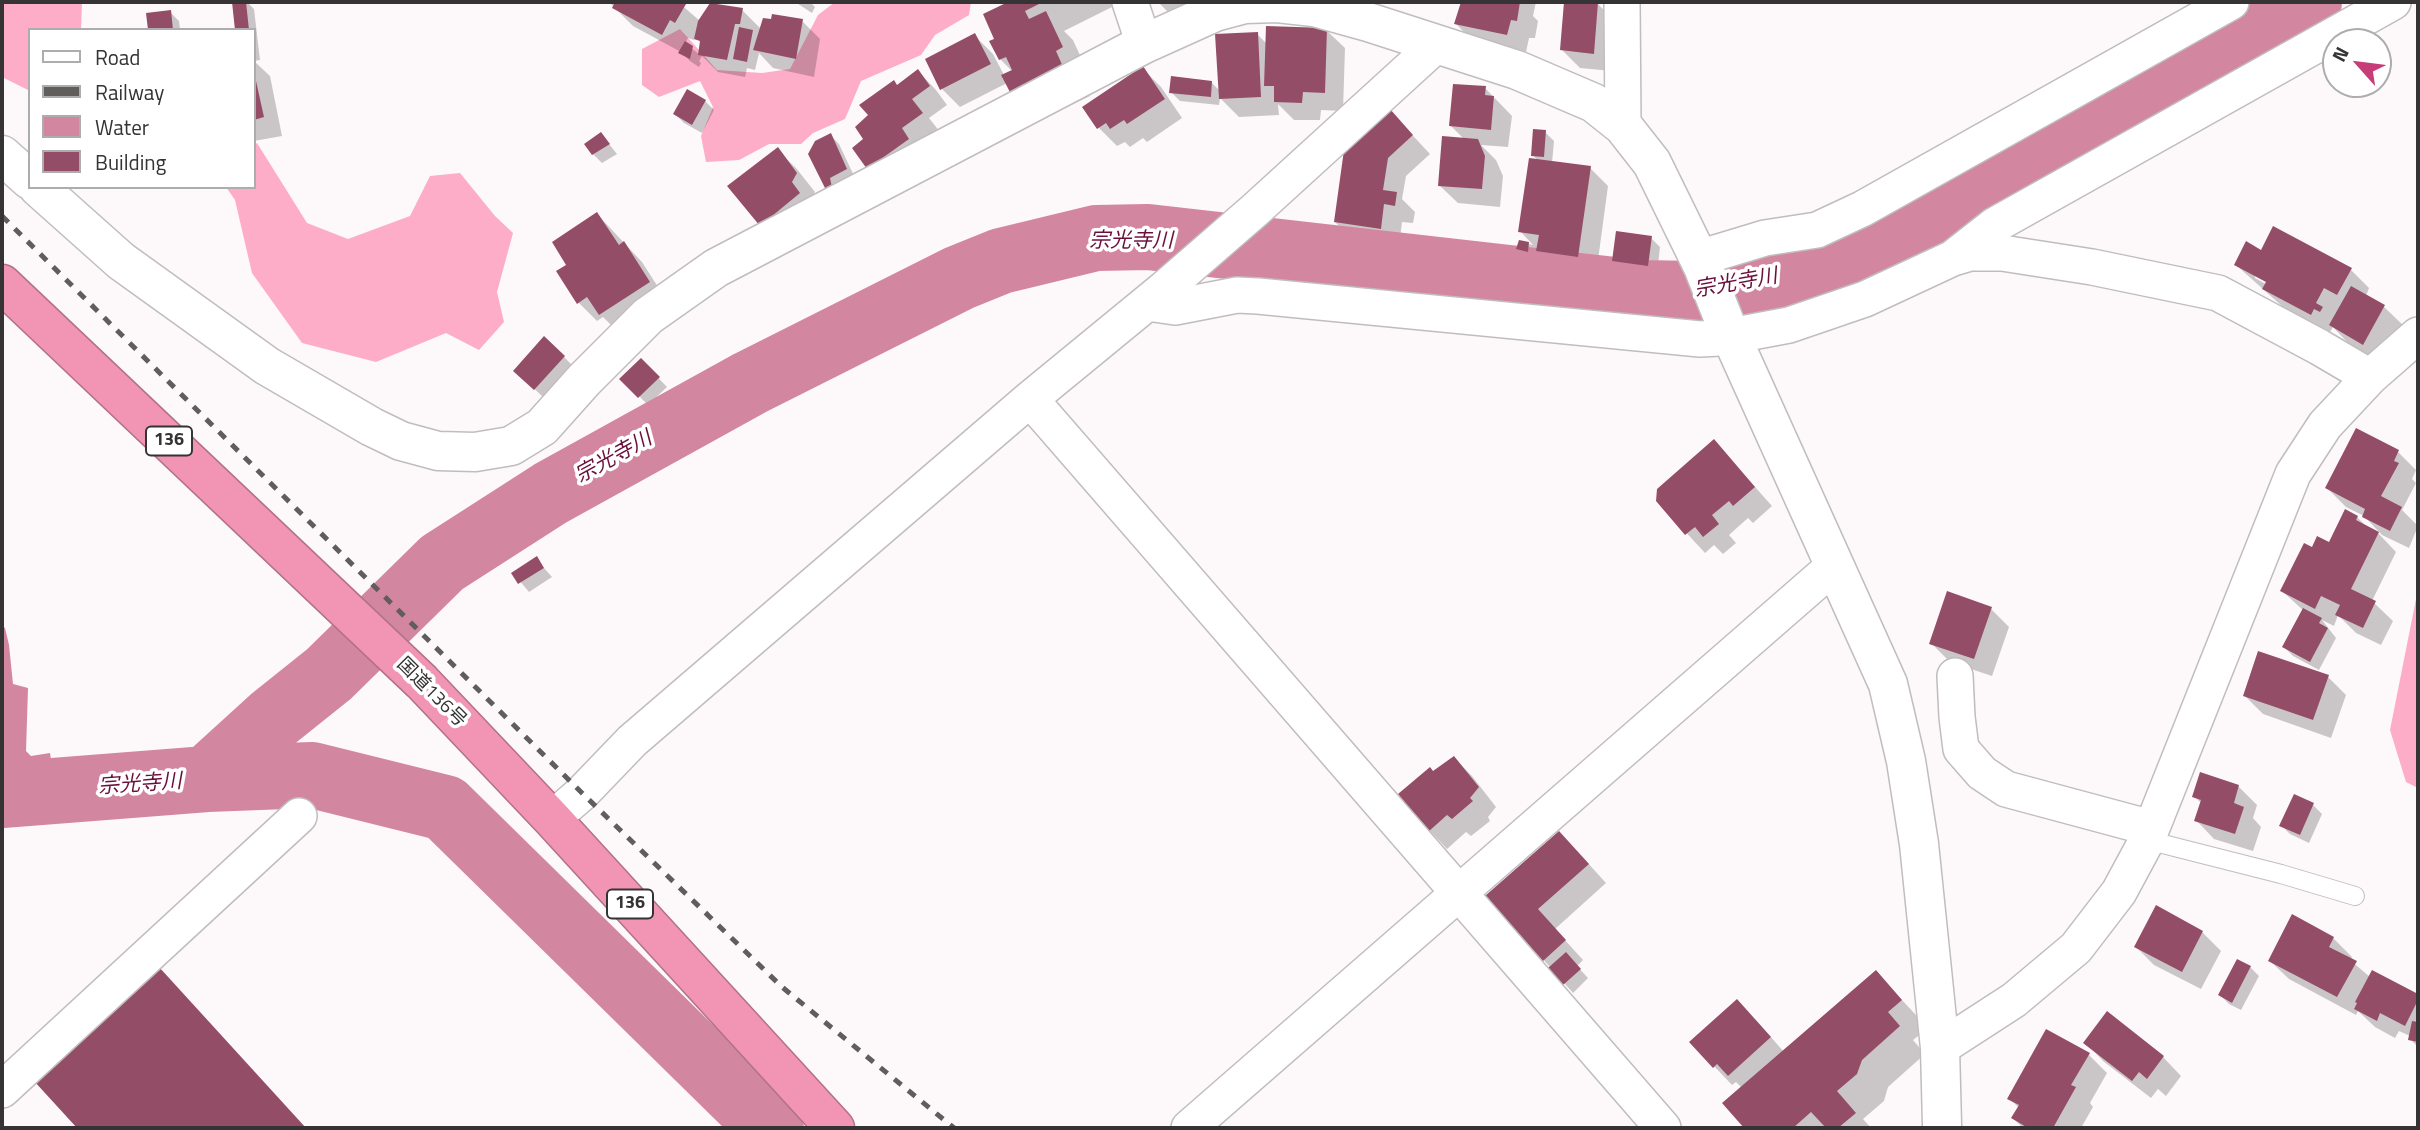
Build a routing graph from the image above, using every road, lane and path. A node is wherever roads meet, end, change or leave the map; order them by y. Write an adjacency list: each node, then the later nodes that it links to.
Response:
1 (1130, 2): 5 (street)
2 (1622, 2): 7 (street)
3 (2231, 2): 12 (street)
4 (2393, 2): 11 (street)
5 (1144, 44): 6 (street); 10 (street)
6 (1436, 45): 7 (street); 14 (street)
7 (1622, 126): 12 (street)
8 (2, 155): 9 (street)
9 (28, 178)
10 (40, 189)
11 (1953, 258): 15 (street); 17 (street)
12 (1701, 262): 15 (street)
13 (2, 284): 22 (highway, 国道136号 / 136)
14 (1155, 296): 15 (street); 18 (street)
15 (1729, 330): 19 (street)
16 (2418, 335): 17 (street)
17 (2370, 377): 23 (street)
18 (1030, 399): 22 (street); 24 (street)
19 (1835, 566): 24 (street); 26 (street)
20 (1955, 676): 23 (street)
21 (299, 816): 27 (street)
22 (552, 819): 29 (highway, 国道136号 / 136)
23 (2149, 834): 25 (lane); 26 (street)
24 (1460, 892): 30 (street); 31 (street)
25 (2355, 896)
26 (1940, 1048): 28 (street)
27 (2, 1090)
28 (1938, 1127)
29 (835, 1128)
30 (1189, 1128)
31 (1663, 1128)

